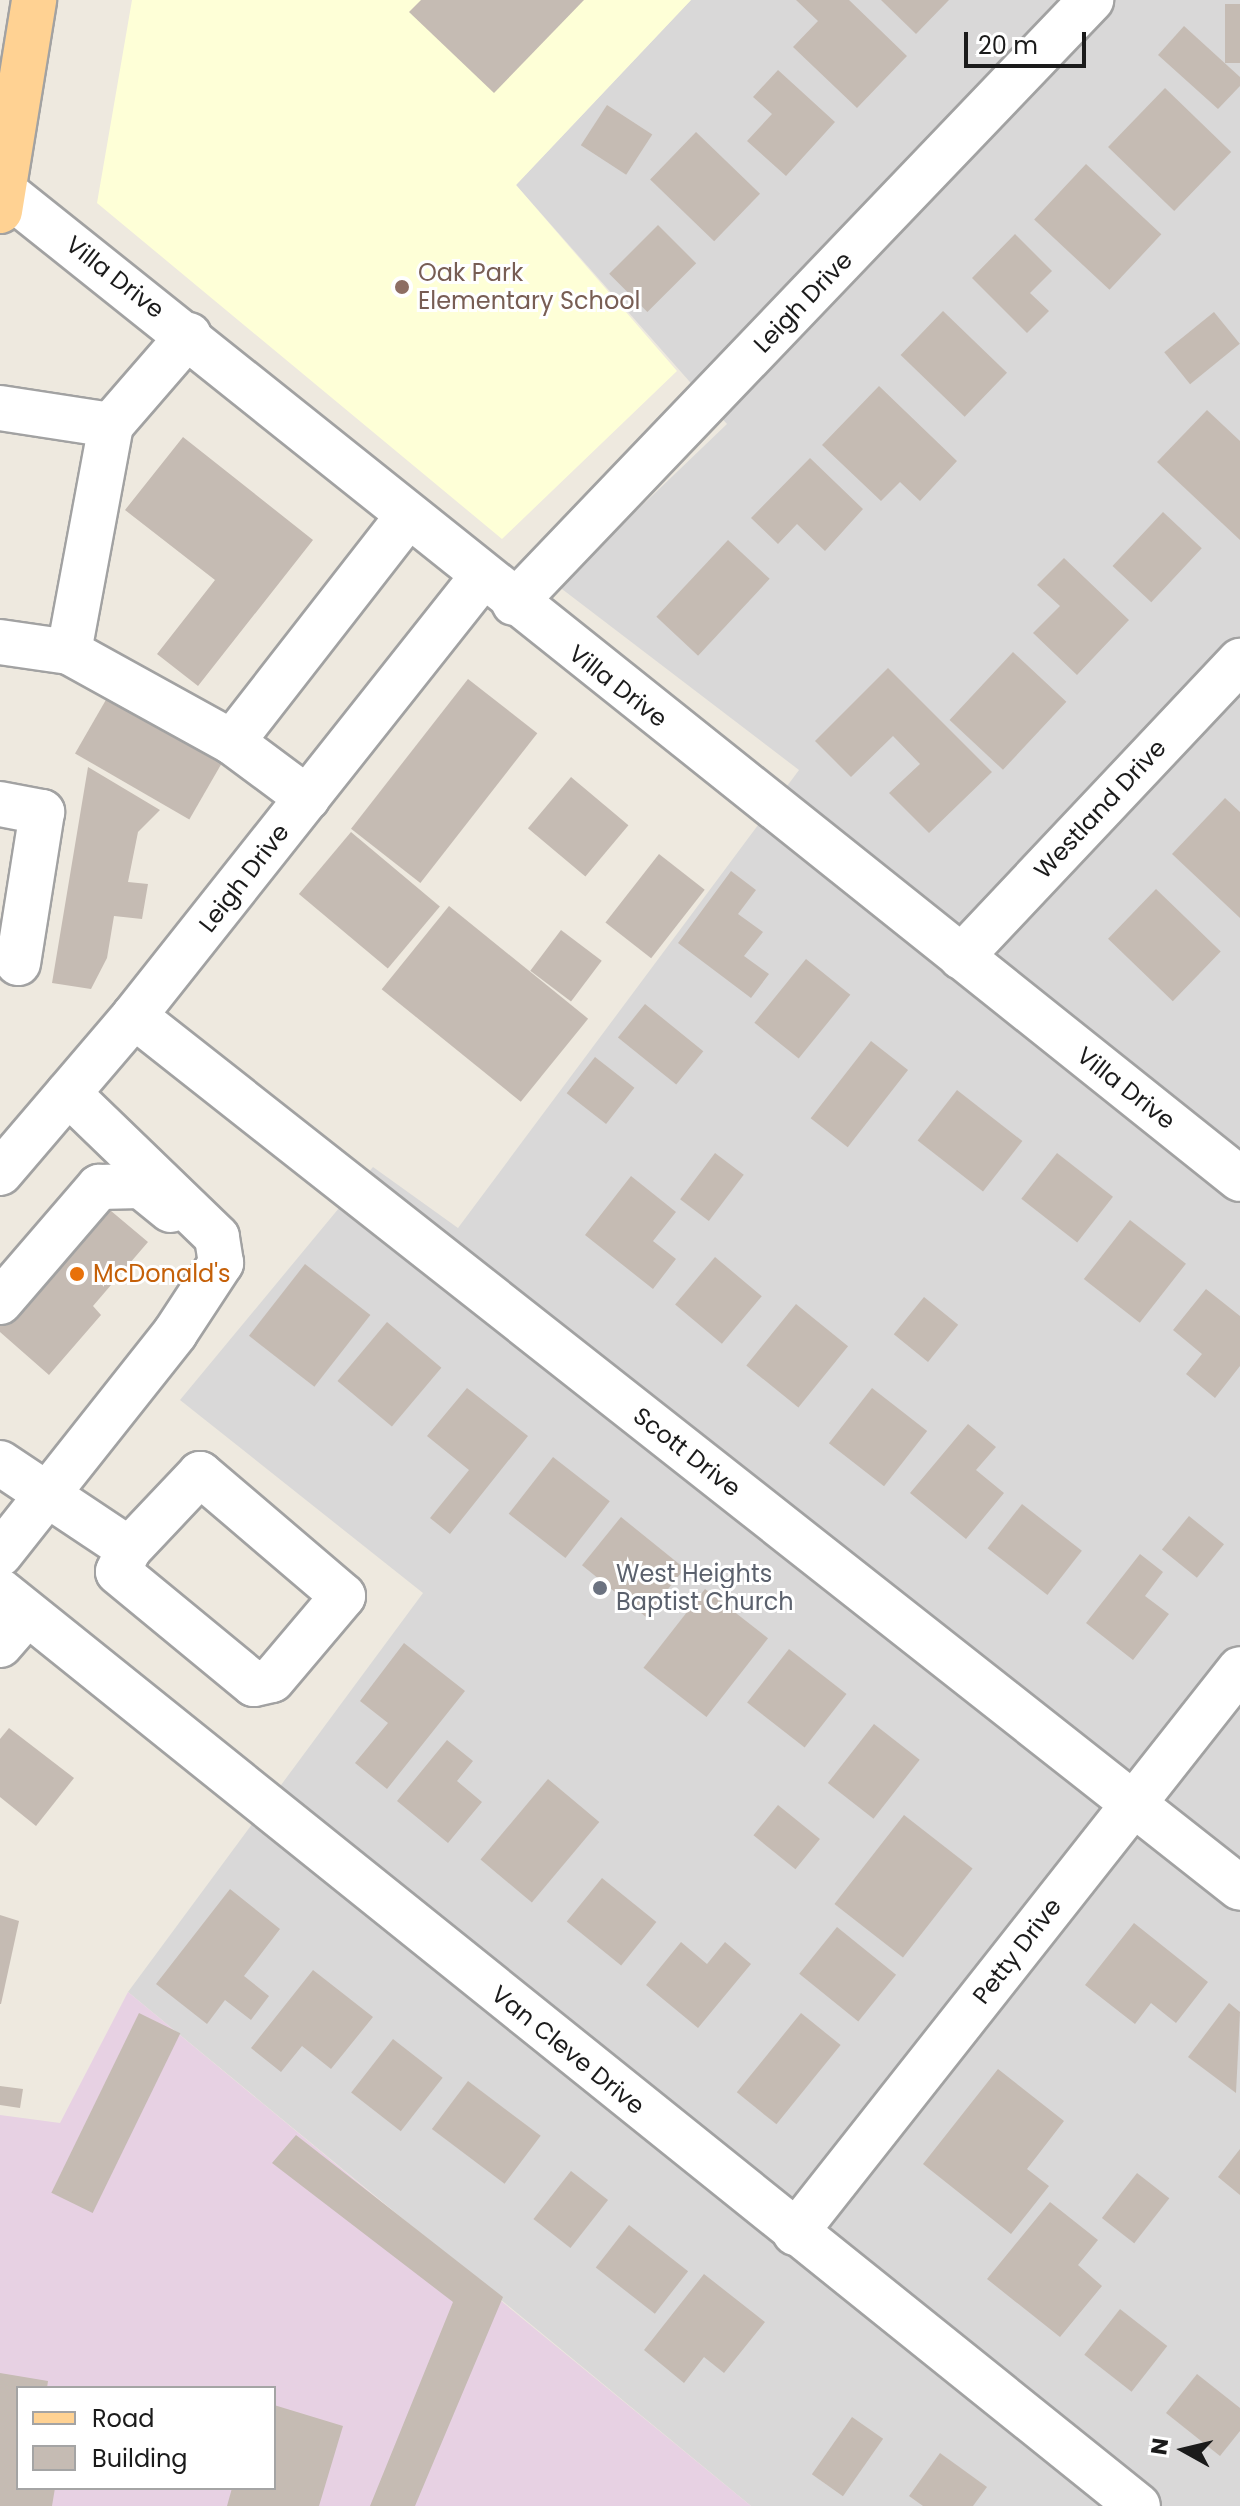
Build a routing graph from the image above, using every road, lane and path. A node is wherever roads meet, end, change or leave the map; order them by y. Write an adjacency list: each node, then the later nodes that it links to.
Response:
1 (34, 0): 3 (main road)
2 (1091, 0): 8 (street, Leigh Drive)
3 (1, 196): 4 (street, Villa Drive)
4 (189, 335): 6 (street); 7 (street, Villa Drive)
5 (0, 408): 6 (street)
6 (111, 425): 10 (street)
7 (408, 516): 8 (street, Villa Drive); 12 (street)
8 (498, 590): 13 (street, Leigh Drive); 15 (street, Villa Drive)
9 (0, 642): 10 (street)
10 (69, 652): 12 (street)
11 (1240, 661): 15 (street, Westland Drive)
12 (232, 742): 13 (street)
13 (307, 798): 17 (street, Leigh Drive)
14 (0, 804): 16 (street)
15 (961, 957): 21 (street, Villa Drive)
16 (18, 963)
17 (134, 1016): 18 (street, Leigh Drive); 31 (street, Scott Drive)
18 (68, 1093): 19 (street); 20 (street, Leigh Drive)
19 (115, 1138): 22 (street); 24 (street)
20 (0, 1173)
21 (1240, 1179)
22 (0, 1281)
23 (0, 1302): 24 (street)
24 (175, 1333): 26 (street)
25 (0, 1463): 26 (street)
26 (48, 1494): 27 (street); 28 (street)
27 (129, 1549): 27 (street)
28 (0, 1554)
29 (9, 1617): 33 (street, Van Cleve Drive)
30 (1240, 1669): 31 (street, Petty Drive)
31 (1133, 1805): 32 (street, Scott Drive); 33 (street, Petty Drive)
32 (1240, 1888)
33 (795, 2233): 34 (street, Van Cleve Drive)
34 (1138, 2506)

